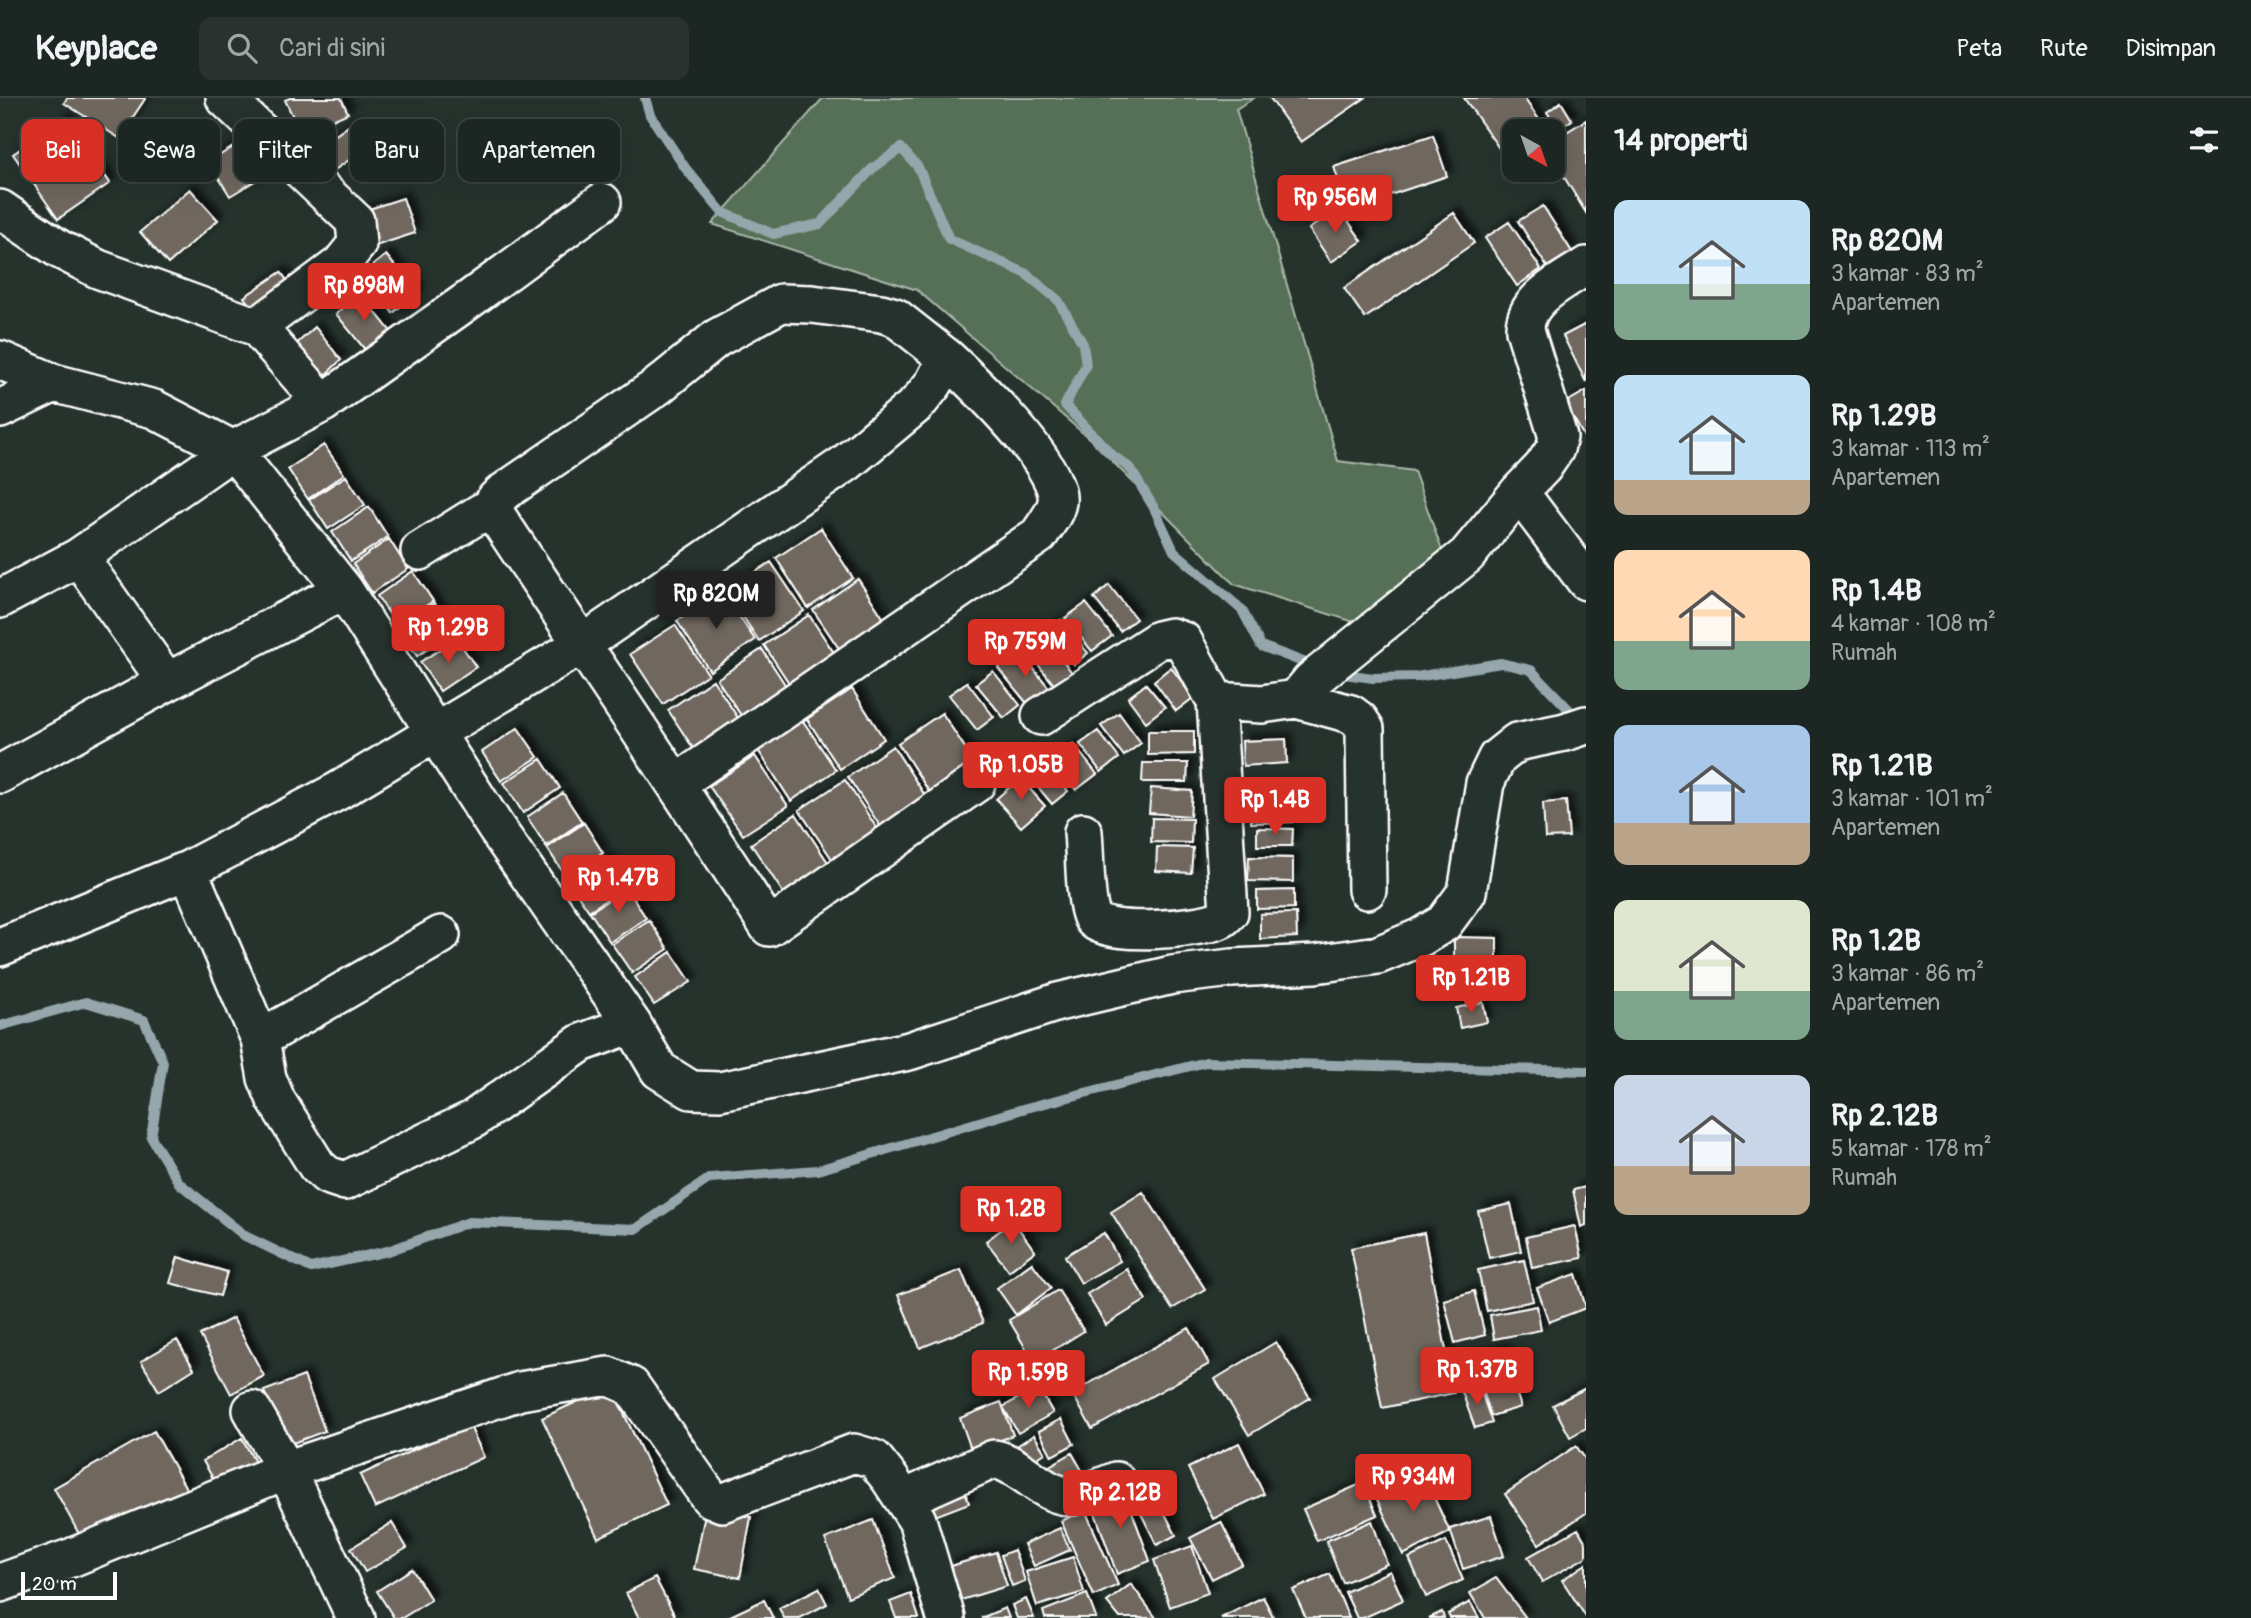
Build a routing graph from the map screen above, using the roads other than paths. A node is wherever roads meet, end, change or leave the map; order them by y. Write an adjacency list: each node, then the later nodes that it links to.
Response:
1 (225, 98): 5 (street)
2 (602, 202): 9 (street)
3 (0, 209): 5 (street)
4 (1586, 266): 12 (street)
5 (257, 327): 9 (street)
6 (947, 358): 13 (street); 19 (street); 27 (street)
7 (0, 360): 8 (street)
8 (54, 383): 10 (street); 11 (street)
9 (323, 403): 11 (street)
10 (0, 409)
11 (233, 450): 15 (street); 17 (street)
12 (1519, 492): 16 (street); 21 (street)
13 (492, 509): 14 (street); 19 (street)
14 (420, 551)
15 (79, 557): 18 (street); 20 (street)
16 (1586, 581)
17 (344, 590): 20 (street); 25 (street)
18 (0, 600)
19 (581, 645): 25 (street); 27 (street)
20 (167, 682): 26 (street)
21 (1303, 690): 22 (street); 31 (street)
22 (1216, 701): 23 (street); 29 (street)
23 (1041, 716)
24 (1576, 729): 34 (street)
25 (435, 731): 30 (street); 34 (street)
26 (0, 774)
27 (677, 783): 28 (street)
28 (976, 783)
29 (1083, 832)
30 (188, 870): 33 (street); 35 (street)
31 (1367, 890)
32 (441, 935): 35 (street)
33 (0, 947)
34 (632, 1024): 35 (street)
35 (260, 1039)
36 (252, 1410): 37 (street)
37 (286, 1470): 39 (street); 40 (street); 41 (street)
38 (1116, 1481): 39 (street)
39 (904, 1499): 42 (street)
40 (0, 1583)
41 (356, 1618)
42 (946, 1618)

